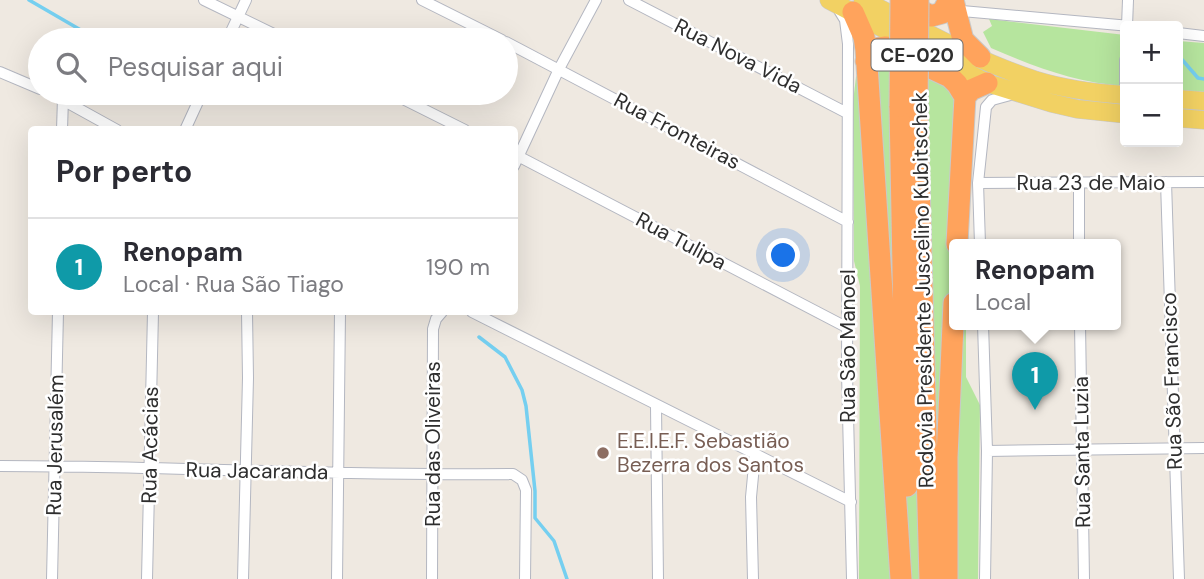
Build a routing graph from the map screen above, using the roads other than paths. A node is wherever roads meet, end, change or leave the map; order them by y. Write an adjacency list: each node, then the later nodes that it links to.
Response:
1 (204, 0): 12 (street)
2 (246, 0): 12 (street)
3 (422, 0): 17 (street, Rua Fronteiras)
4 (596, 0): 23 (street)
5 (628, 0): 37 (street, Rua Nova Vida)
6 (830, 0): 11 (main road); 37 (street, Rua São Manoel)
7 (899, 0): 10 (highway); 36 (highway, Rodovia Presidente Juscelino Kubitschek / CE-020, bridge)
8 (918, 0): 36 (highway, Rodovia Presidente Juscelino Kubitschek / CE-020, bridge)
9 (1128, 0): 13 (street)
10 (952, 2): 14 (street); 21 (highway)
11 (854, 4): 21 (main road); 22 (highway); 25 (main road)
12 (238, 16): 15 (street); 16 (street)
13 (1128, 21)
14 (1120, 25)
15 (232, 28)
16 (262, 28)
17 (478, 28)
18 (1183, 34): 19 (street)
19 (1204, 36)
20 (518, 48): 23 (street, Rua Fronteiras)
21 (979, 57): 28 (main road)
22 (866, 61): 29 (highway); 87 (highway)
23 (559, 69): 45 (street); 51 (street, Rua Fronteiras)
24 (0, 72): 26 (street)
25 (987, 83): 27 (main road); 29 (highway)
26 (28, 84)
27 (1017, 94): 38 (main road); 48 (street)
28 (1120, 94)
29 (965, 97): 52 (highway)
30 (1183, 99): 31 (main road)
31 (1204, 101)
32 (63, 105): 41 (street)
33 (75, 105): 42 (street)
34 (196, 105): 43 (street)
35 (415, 105): 44 (street)
36 (909, 108): 88 (highway, Rodovia Presidente Juscelino Kubitschek / CE-020); 89 (highway, Rodovia Presidente Juscelino Kubitschek / CE-020)
37 (847, 113): 51 (street, Rua São Manoel)
38 (1120, 113)
39 (1183, 118): 40 (main road)
40 (1204, 120)
41 (62, 126)
42 (110, 126)
43 (187, 126)
44 (457, 126)
45 (518, 155)
46 (518, 160): 61 (street, Rua Tulipa)
47 (1204, 182): 50 (street, Rua 23 de Maio)
48 (978, 183): 49 (street, Rua 23 de Maio); 53 (street)
49 (1079, 183): 50 (street, Rua 23 de Maio); 54 (street)
50 (1166, 183): 66 (street, Rua São Francisco)
51 (848, 222): 61 (street, Rua São Manoel)
52 (957, 239)
53 (980, 239)
54 (1079, 239)
55 (58, 315): 72 (street, Rua Jerusalém)
56 (153, 315): 74 (street, Rua Acácias)
57 (247, 315): 73 (street)
58 (340, 315): 75 (street)
59 (439, 315): 76 (street, Rua das Oliveiras)
60 (478, 315): 65 (street)
61 (848, 328): 77 (street, Rua São Manoel)
62 (953, 330): 90 (highway)
63 (983, 330): 68 (street)
64 (1080, 330): 69 (street, Rua Santa Luzia)
65 (656, 406): 70 (street); 84 (street)
66 (1175, 448): 67 (street); 69 (street); 93 (street, Rua São Francisco)
67 (1204, 448)
68 (987, 451): 69 (street); 91 (street)
69 (1082, 451): 92 (street, Rua Santa Luzia)
70 (755, 455): 77 (street); 85 (street)
71 (0, 466): 72 (street, Rua Jacaranda)
72 (54, 466): 74 (street, Rua Jacaranda); 78 (street, Rua Jerusalém)
73 (244, 469): 74 (street, Rua Jacaranda); 75 (street, Rua Jacaranda); 80 (street)
74 (149, 470): 79 (street, Rua Acácias)
75 (338, 473): 76 (street, Rua Jacaranda); 81 (street)
76 (433, 475): 82 (street, Rua das Oliveiras); 83 (street, Rua Jacaranda)
77 (850, 502): 86 (street, Rua São Manoel)
78 (52, 579)
79 (147, 579)
80 (243, 579)
81 (337, 579)
82 (432, 579)
83 (525, 579)
84 (658, 579)
85 (753, 579)
86 (852, 579)
87 (901, 579)
88 (908, 579)
89 (930, 579)
90 (947, 579)
91 (985, 579)
92 (1084, 579)
93 (1179, 579)

